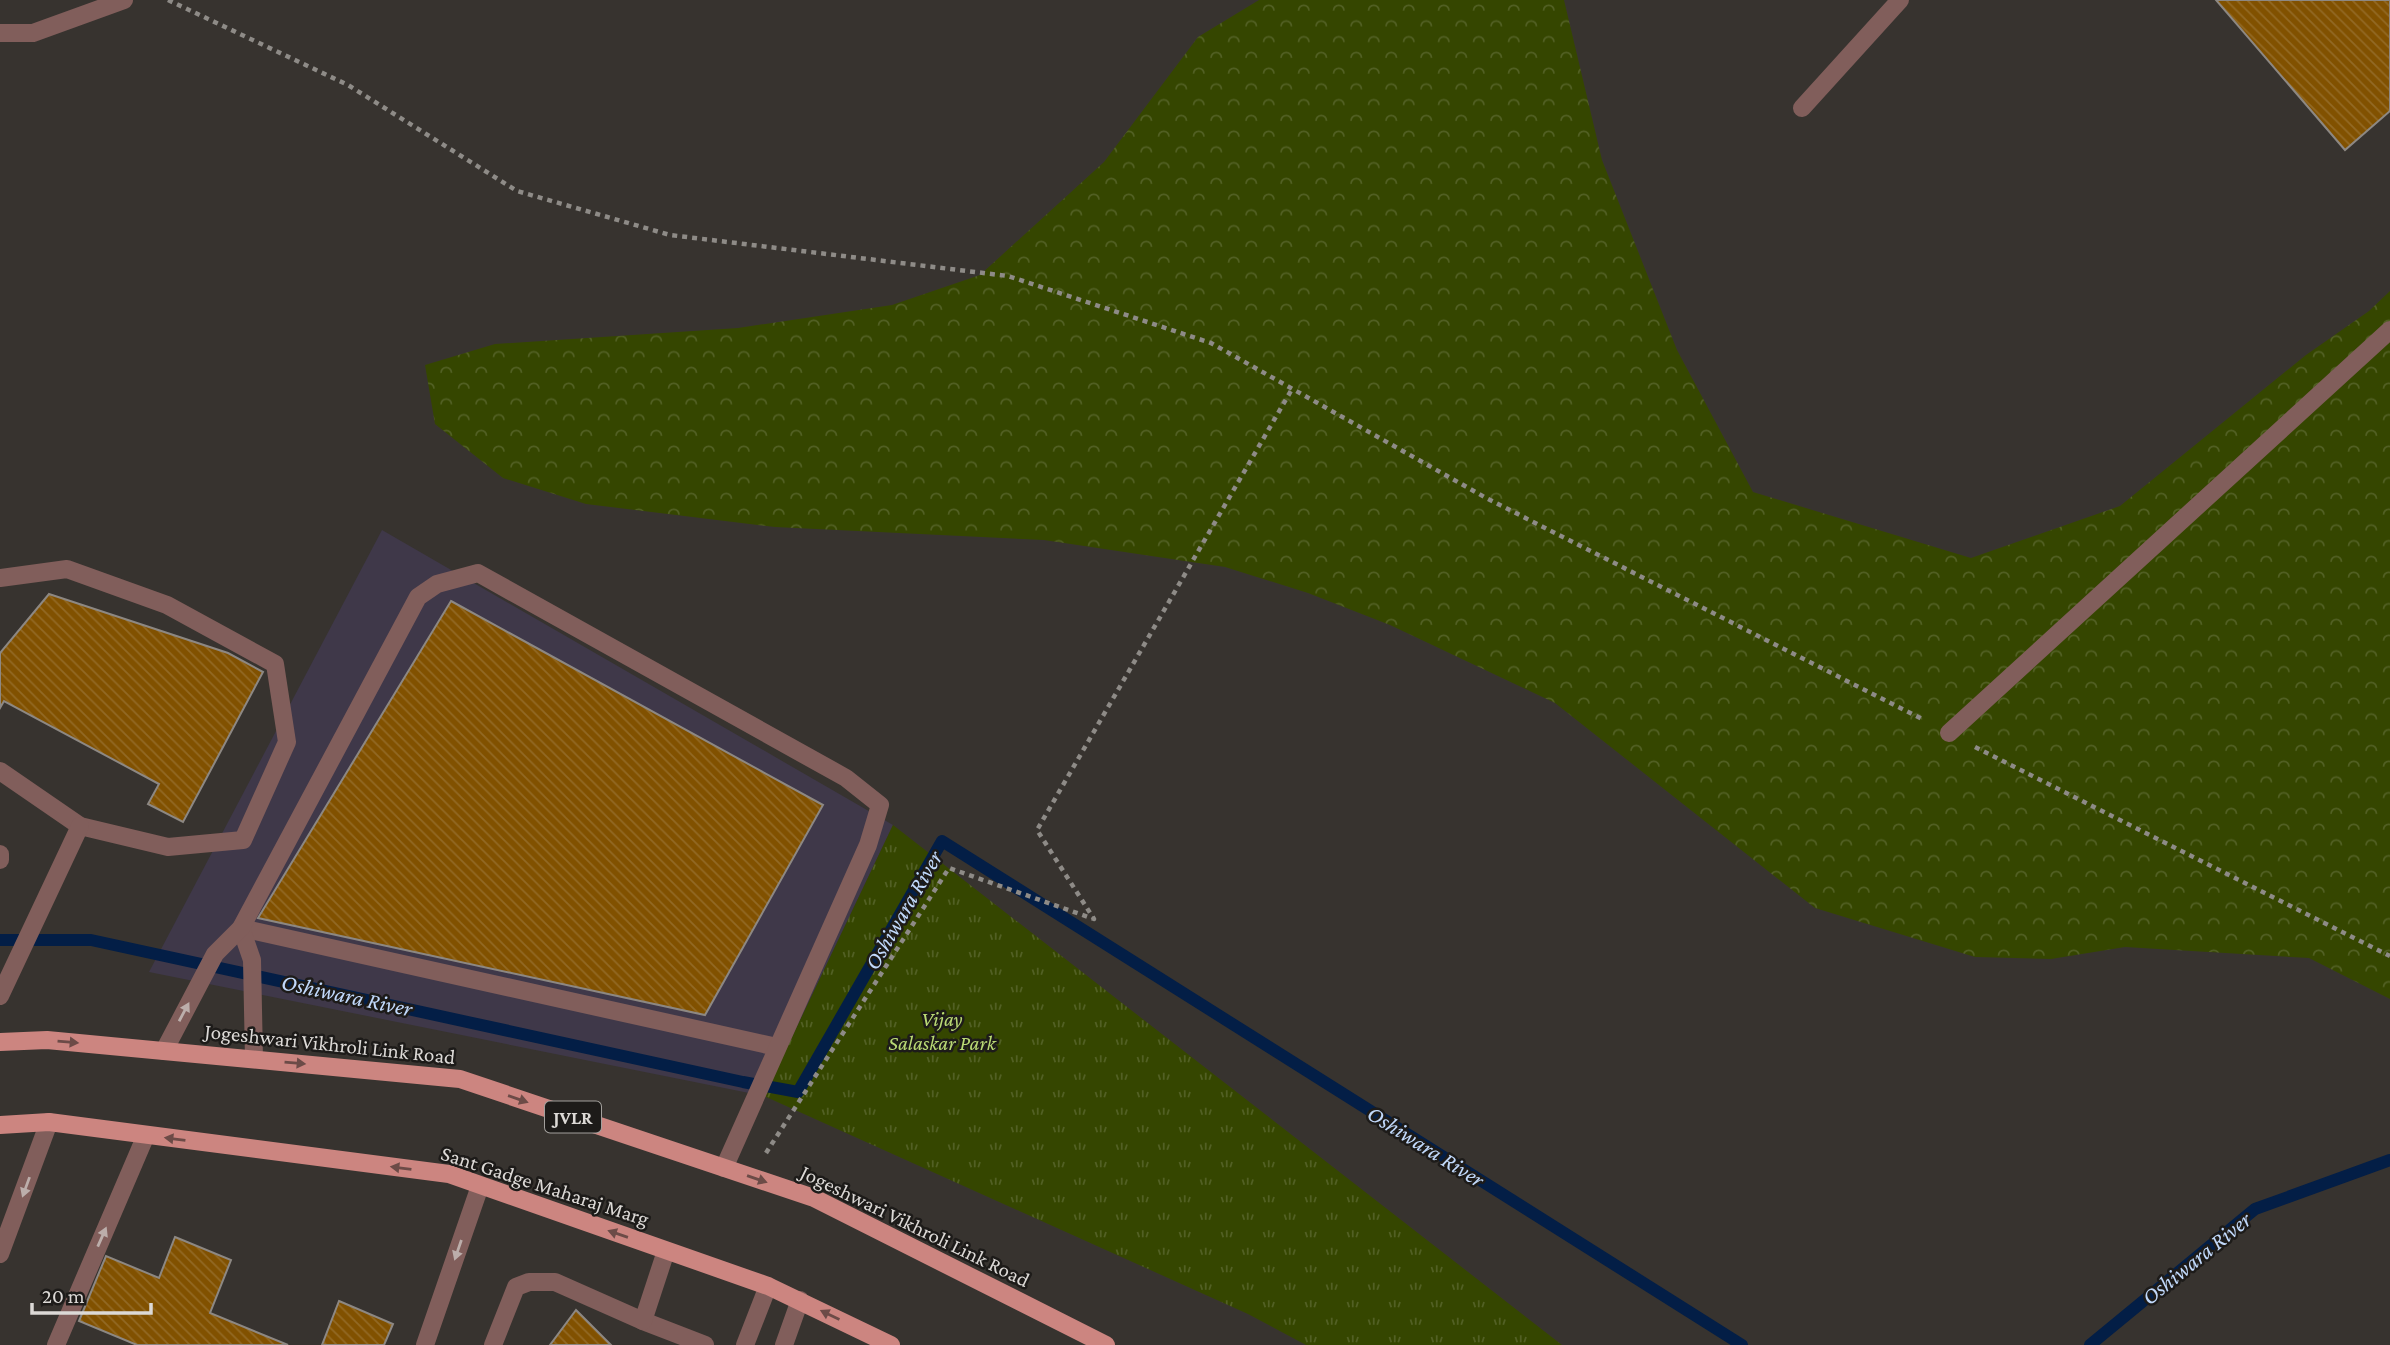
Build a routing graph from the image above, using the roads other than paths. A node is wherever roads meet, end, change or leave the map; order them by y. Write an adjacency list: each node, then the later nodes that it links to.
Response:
1 (124, 0): 3 (street)
2 (1900, 0): 4 (street)
3 (0, 33)
4 (1802, 108)
5 (2390, 330): 7 (street)
6 (0, 578): 9 (street)
7 (1949, 733)
8 (0, 771): 9 (street)
9 (80, 826): 13 (street)
10 (0, 854): 11 (street)
11 (0, 860)
12 (241, 928): 15 (street); 15 (street); 16 (street, one-way to 12); 17 (street)
13 (0, 996)
14 (0, 1042): 16 (main road, Jogeshwari Vikhroli Link Road / JVLR, one-way to 16)
15 (777, 1047): 21 (street)
16 (164, 1051): 17 (main road, Jogeshwari Vikhroli Link Road / JVLR)
17 (254, 1059): 21 (main road, Jogeshwari Vikhroli Link Road / JVLR, one-way to 21)
18 (49, 1122): 19 (main road, Sant Gadge Maharaj Marg); 20 (main road, Sant Gadge Maharaj Marg); 24 (street, one-way to 24)
19 (0, 1125)
20 (146, 1135): 22 (main road, Sant Gadge Maharaj Marg, one-way to 20); 28 (street, one-way to 20)
21 (724, 1168): 35 (main road, Jogeshwari Vikhroli Link Road / JVLR, one-way to 35)
22 (481, 1186): 23 (main road, Sant Gadge Maharaj Marg, one-way to 22); 29 (street, one-way to 29)
23 (666, 1251): 25 (main road, Sant Gadge Maharaj Marg); 27 (street)
24 (0, 1254)
25 (768, 1286): 26 (main road, Sant Gadge Maharaj Marg); 32 (street)
26 (800, 1300): 33 (street); 34 (main road, Sant Gadge Maharaj Marg, one-way to 26)
27 (643, 1321): 30 (street); 31 (street)
28 (56, 1345)
29 (425, 1345)
30 (493, 1345)
31 (705, 1345)
32 (746, 1345)
33 (784, 1345)
34 (891, 1345)
35 (1106, 1345)

